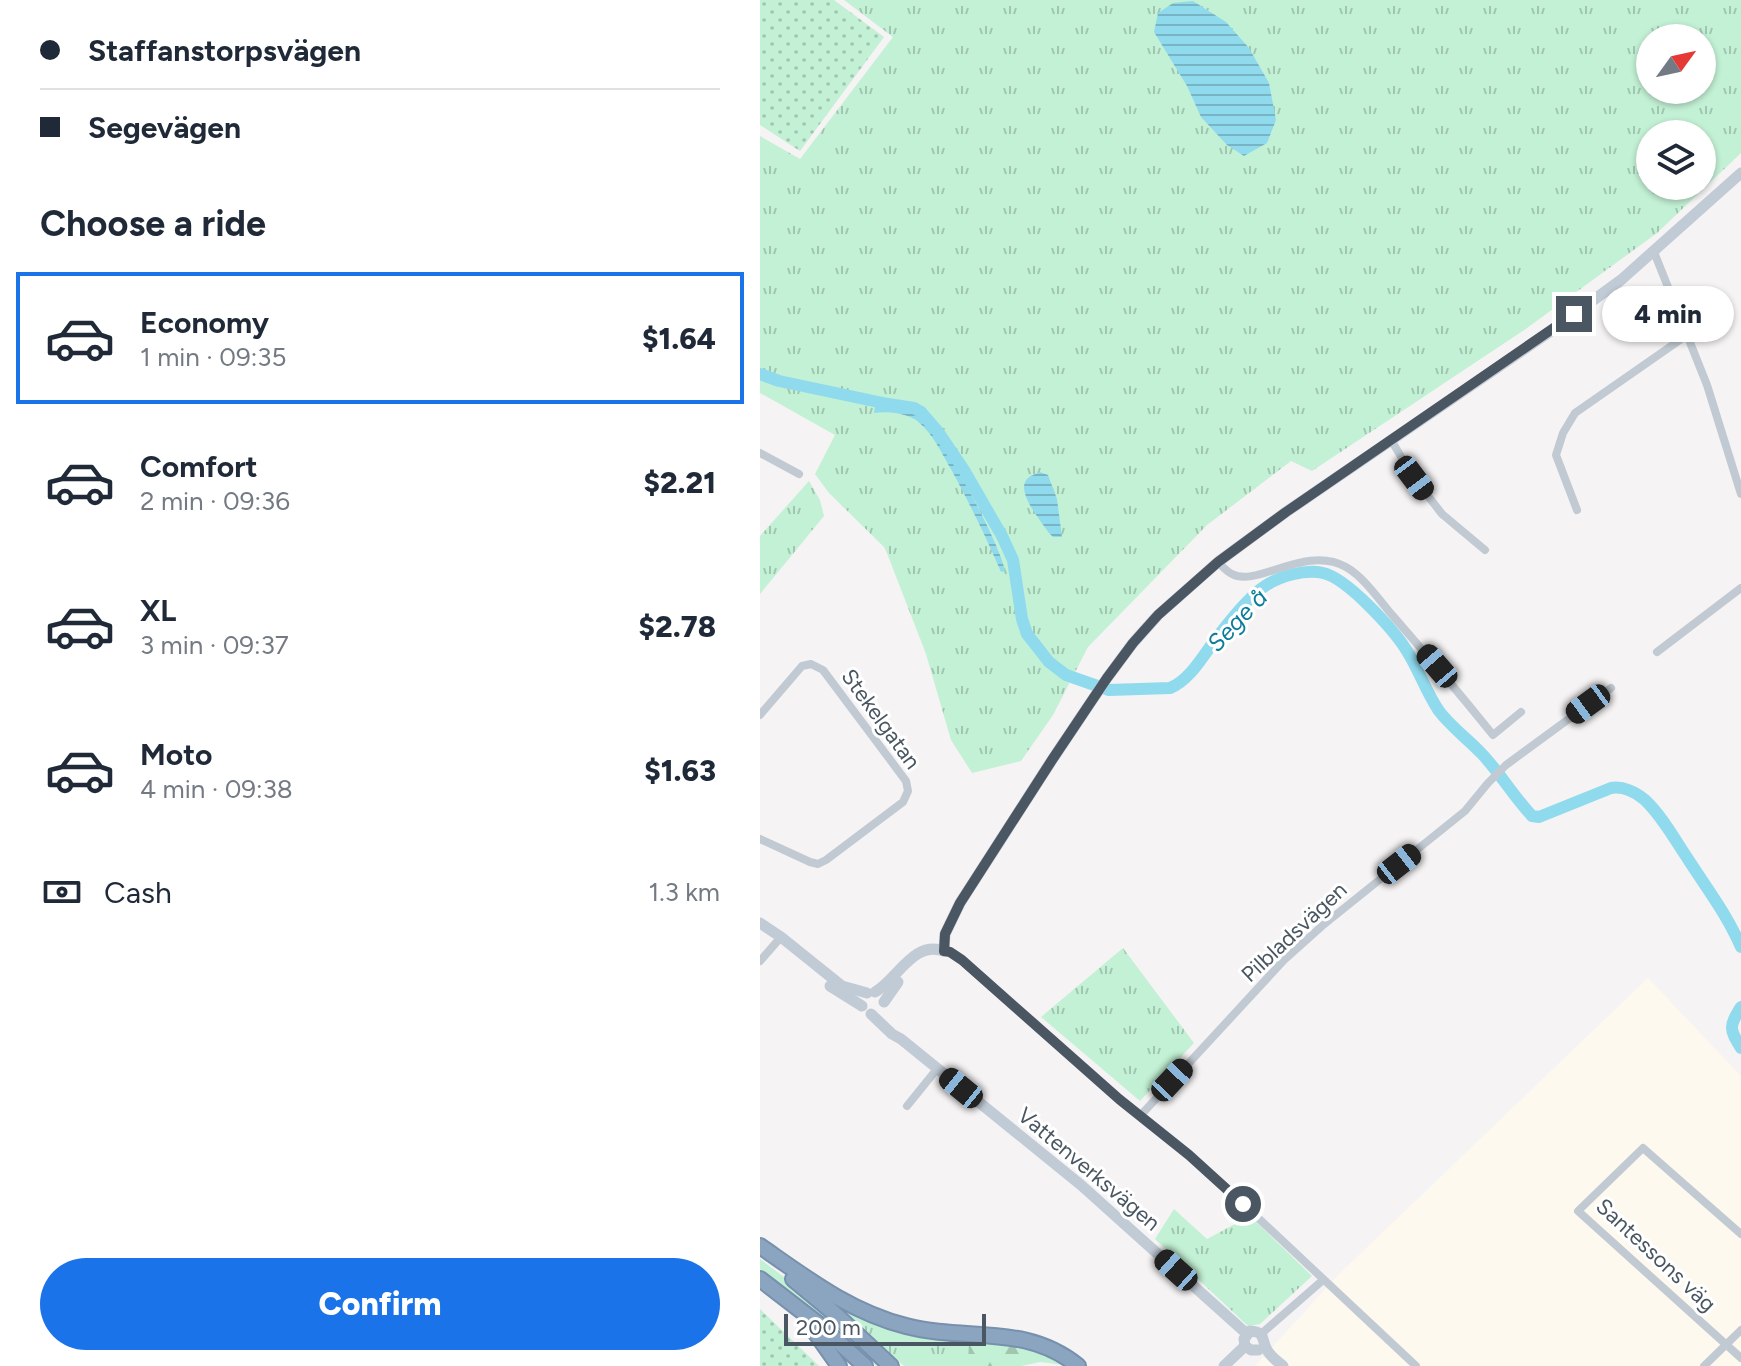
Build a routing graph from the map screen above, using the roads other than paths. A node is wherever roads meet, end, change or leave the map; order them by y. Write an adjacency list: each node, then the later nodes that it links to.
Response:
1 (1741, 173): 2 (street)
2 (1654, 252): 3 (street); 4 (street)
3 (1687, 335): 7 (street); 8 (street)
4 (1391, 440): 9 (street); 10 (street)
5 (760, 453): 6 (street)
6 (799, 474)
7 (1741, 494)
8 (1577, 510)
9 (1485, 550)
10 (1218, 562): 14 (street); 20 (street)
11 (1741, 588): 12 (street)
12 (1657, 652)
13 (1611, 688): 28 (street, Pilbladsvägen)
14 (1521, 712)
15 (760, 715): 16 (street, Stekelgatan)
16 (760, 839)
17 (760, 923): 19 (street, Vattenverksvägen)
18 (760, 932): 19 (street, Vattenverksvägen)
19 (779, 940): 21 (street); 22 (street, Vattenverksvägen); 24 (street, Vattenverksvägen)
20 (944, 951): 22 (street); 23 (street); 28 (street)
21 (760, 961)
22 (871, 993): 23 (street); 24 (street)
23 (884, 1005): 24 (street); 25 (street, Vattenverksvägen)
24 (866, 1010): 25 (street, Vattenverksvägen)
25 (901, 1039): 26 (street, Vattenverksvägen)
26 (937, 1069): 27 (street); 35 (street, Vattenverksvägen)
27 (907, 1106)
28 (1140, 1116): 33 (street)
29 (1741, 1234): 37 (street, Santessons väg)
30 (760, 1246): 42 (highway)
31 (760, 1255): 41 (highway)
32 (760, 1279): 39 (highway); 40 (highway)
33 (1323, 1280): 36 (street); 46 (street)
34 (1741, 1330): 37 (street)
35 (1246, 1340): 36 (street); 36 (street); 43 (street)
36 (1261, 1342): 44 (street); 45 (street)
37 (1726, 1345): 38 (street); 47 (street)
38 (1741, 1358)
39 (839, 1366)
40 (865, 1366)
41 (891, 1366)
42 (1078, 1366)
43 (1224, 1366)
44 (1271, 1366)
45 (1283, 1366)
46 (1416, 1366)
47 (1704, 1366)

